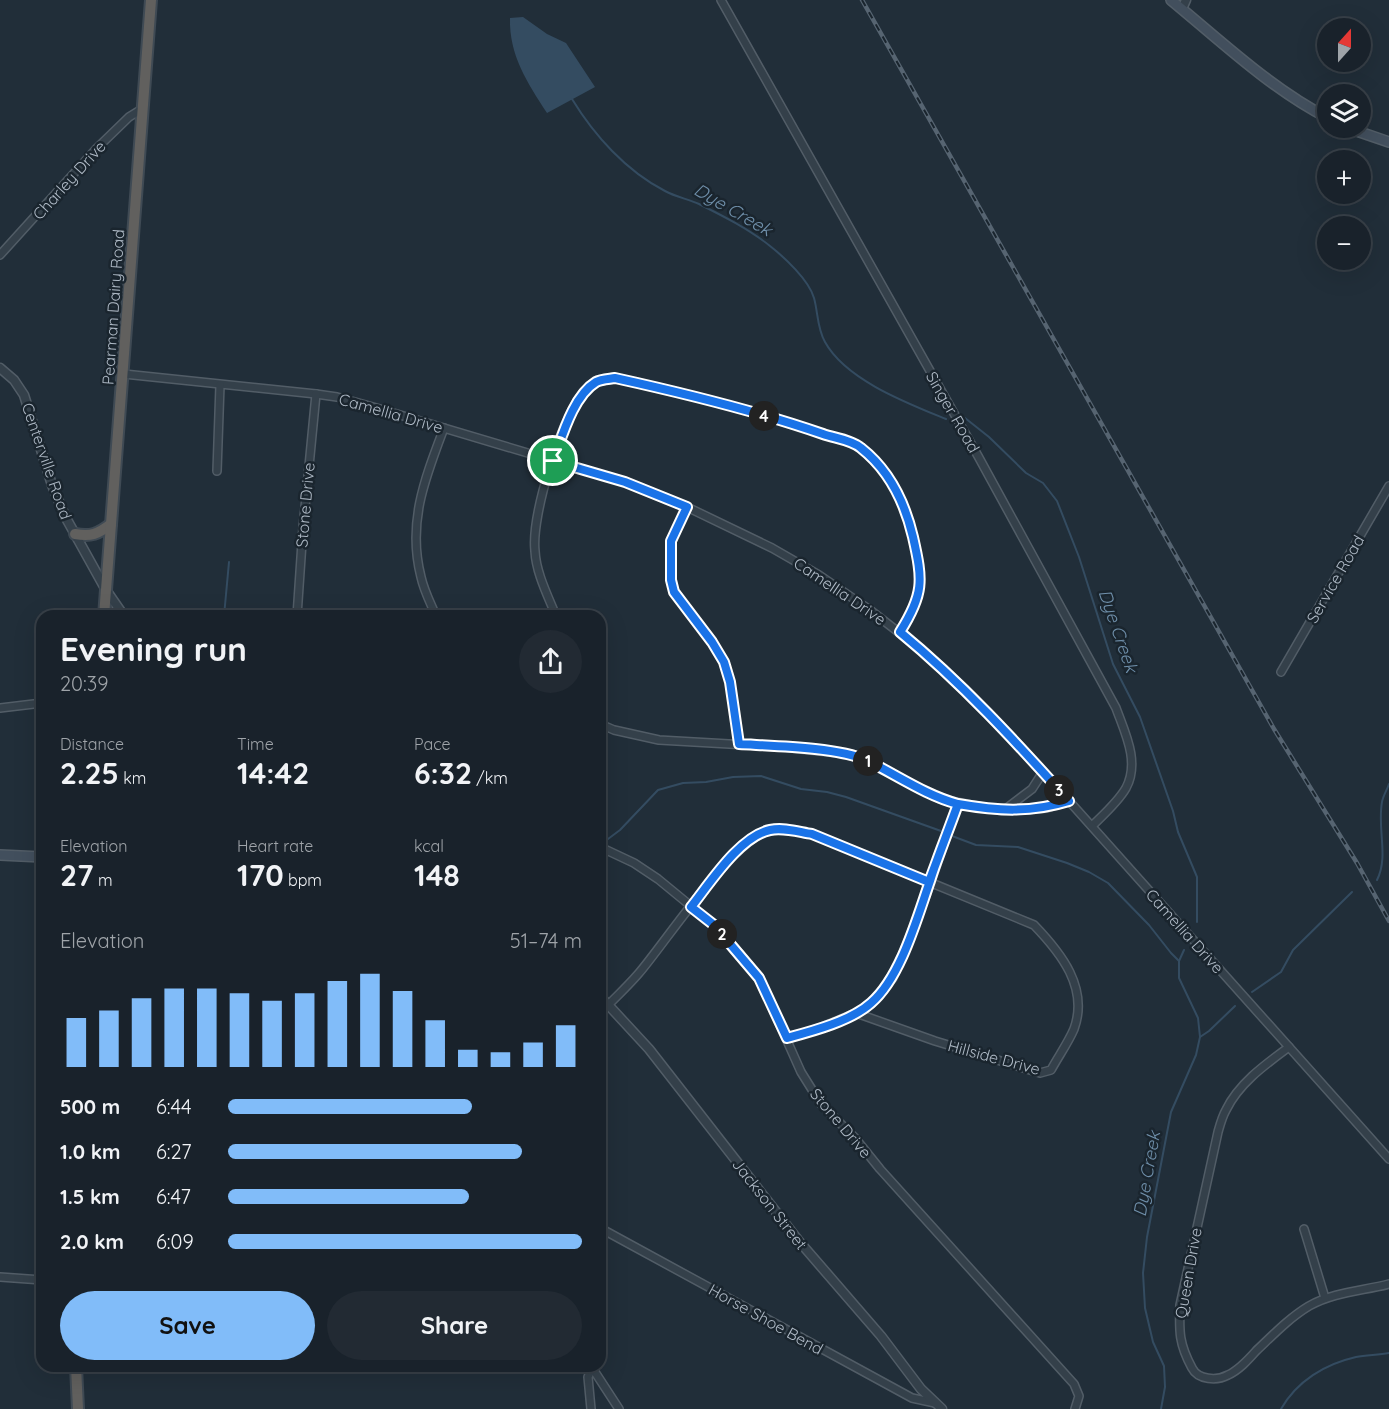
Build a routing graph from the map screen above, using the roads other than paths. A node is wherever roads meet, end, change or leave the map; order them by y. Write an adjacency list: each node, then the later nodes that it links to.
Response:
1 (151, 0): 5 (highway, Pearman Dairy Road)
2 (721, 0): 37 (street, Singer Road)
3 (1171, 0): 4 (main road)
4 (1184, 5): 6 (main road)
5 (142, 109): 9 (street, Charley Drive); 11 (highway, Pearman Dairy Road)
6 (1317, 112)
7 (1371, 136): 8 (main road)
8 (1389, 142)
9 (0, 255)
10 (0, 368): 20 (street, Centerville Road)
11 (124, 374): 12 (street, Camellia Drive); 19 (highway, Pearman Dairy Road)
12 (220, 385): 13 (street, Camellia Drive); 16 (street)
13 (316, 394): 14 (street, Camellia Drive); 24 (street, Stone Drive)
14 (444, 429): 15 (street, Camellia Drive); 25 (street)
15 (553, 461): 18 (street, Camellia Drive); 26 (street); 27 (street)
16 (217, 471)
17 (1389, 486): 28 (street, Service Road)
18 (687, 507): 27 (street, Camellia Drive); 32 (street)
19 (111, 524): 20 (highway); 21 (highway, Pearman Dairy Road)
20 (75, 534): 21 (street, Centerville Road)
21 (106, 590): 22 (highway, Pearman Dairy Road); 23 (street)
22 (104, 610)
23 (120, 610)
24 (297, 610)
25 (434, 610)
26 (554, 610)
27 (900, 632): 33 (street, Camellia Drive)
28 (1281, 672)
29 (36, 704): 30 (street)
30 (0, 708)
31 (606, 727): 32 (street)
32 (739, 744): 35 (street)
33 (1043, 772): 34 (street, Camellia Drive); 36 (street)
34 (1069, 801): 36 (street); 37 (street, Camellia Drive)
35 (958, 804): 36 (street); 41 (street)
36 (1003, 811)
37 (1092, 826): 48 (street, Camellia Drive)
38 (606, 850): 42 (street, Stone Drive)
39 (0, 855): 40 (main road)
40 (36, 857)
41 (929, 882): 42 (street, Hillside Drive); 46 (street); 46 (street, Hillside Drive)
42 (691, 907): 44 (street, Hillside Drive); 47 (street, Stone Drive)
43 (606, 1001): 44 (street, Jackson Street)
44 (609, 1004): 45 (street, Hillside Drive); 59 (street, Jackson Street)
45 (606, 1007)
46 (856, 1013): 47 (street)
47 (787, 1038): 63 (street, Stone Drive)
48 (1289, 1047): 49 (street, Camellia Drive); 55 (street, Queen Drive)
49 (1389, 1159)
50 (1304, 1229): 55 (street)
51 (606, 1231): 59 (street, Horse Shoe Bend)
52 (0, 1277): 53 (street)
53 (36, 1280)
54 (1389, 1284): 55 (street, Queen Drive)
55 (1325, 1298)
56 (76, 1372): 60 (highway)
57 (590, 1372): 61 (street)
58 (595, 1372): 62 (street)
59 (939, 1406)
60 (78, 1409)
61 (591, 1409)
62 (619, 1409)
63 (1075, 1409)

